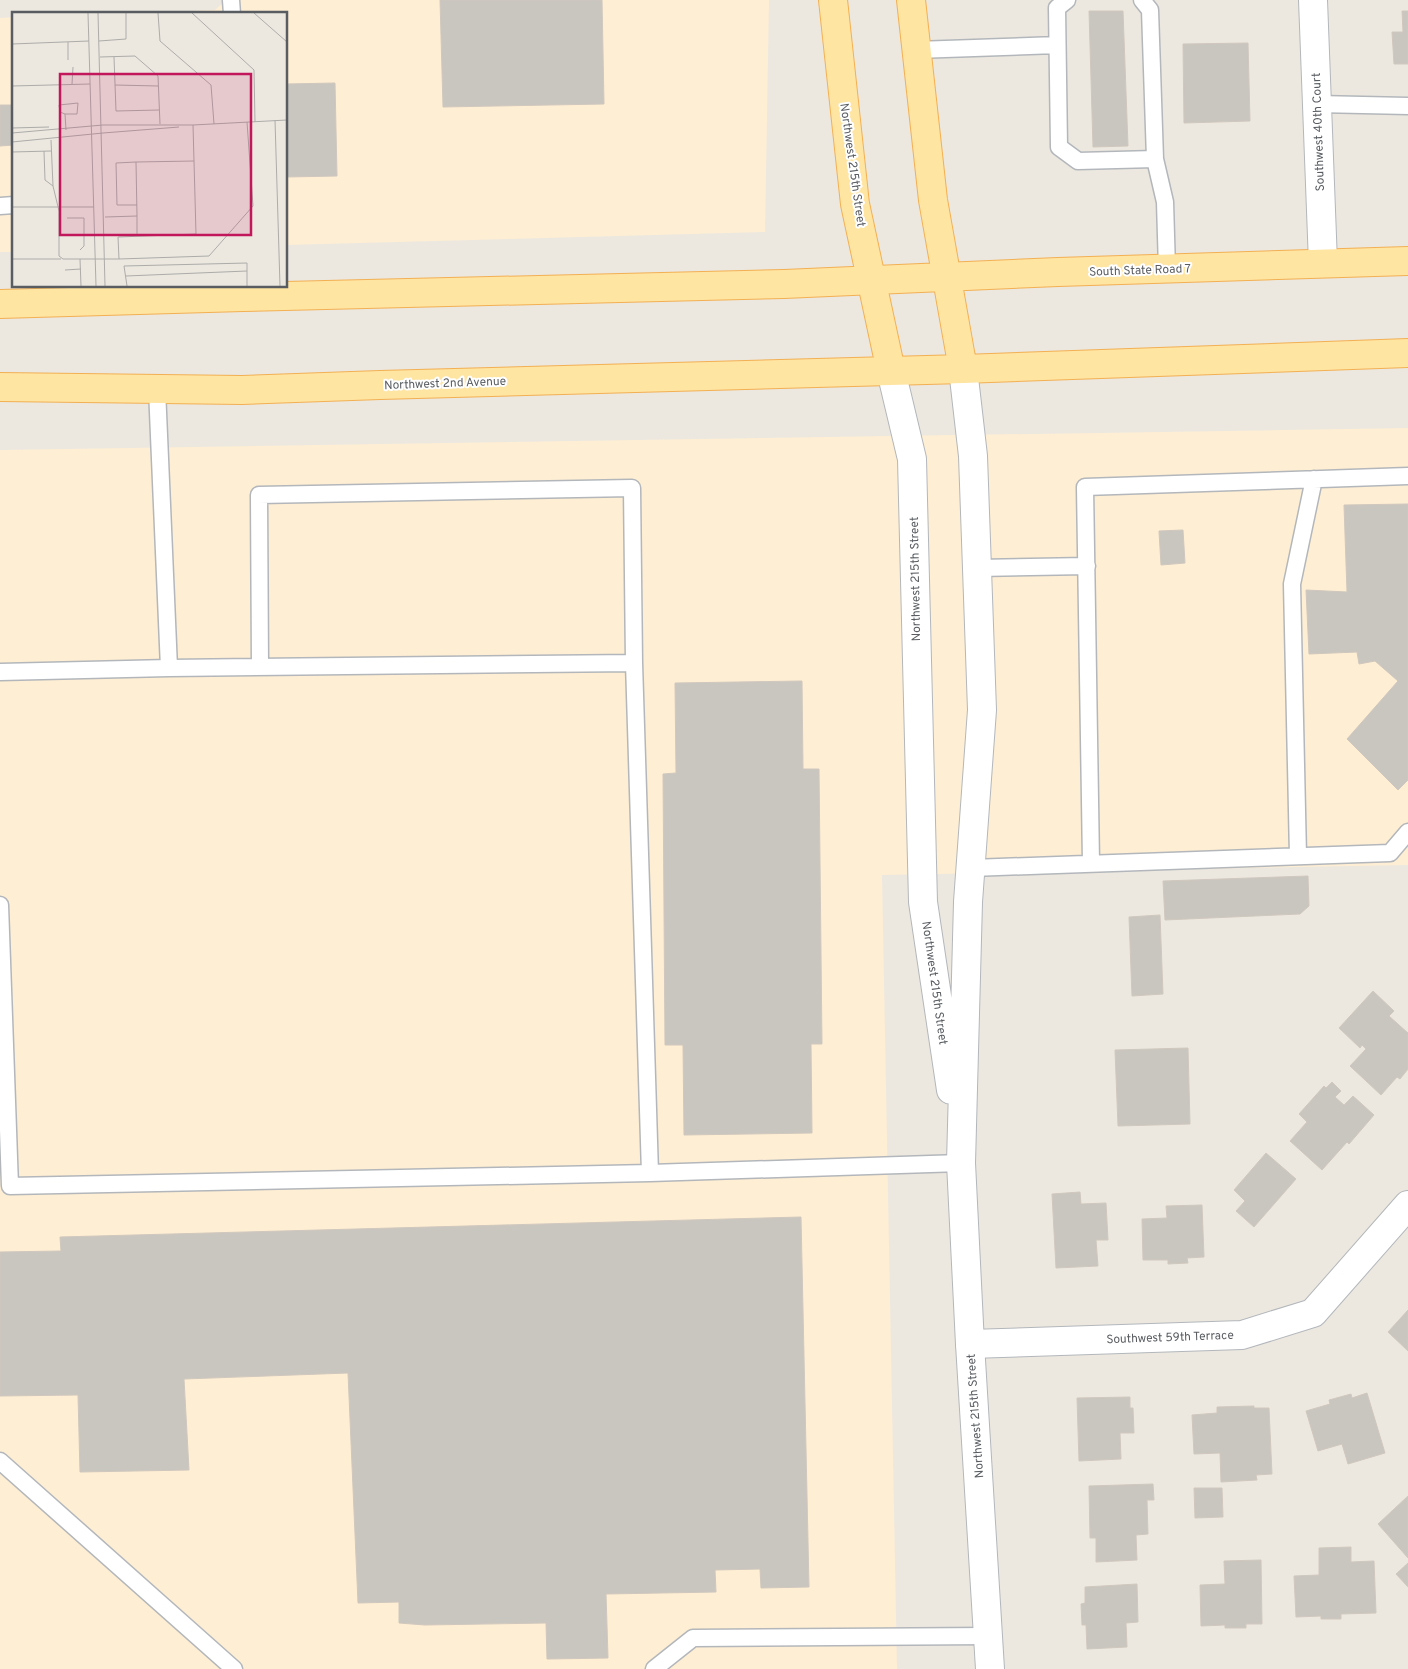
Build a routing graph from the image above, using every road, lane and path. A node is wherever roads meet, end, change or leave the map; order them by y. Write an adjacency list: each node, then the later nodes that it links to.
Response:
1 (833, 0): 15 (main road, Northwest 215th Street)
2 (911, 0): 7 (main road, Northwest 215th Street)
3 (1067, 0): 6 (lane)
4 (1142, 0): 10 (lane)
5 (1313, 0): 8 (street, Southwest 40th Court)
6 (1057, 45): 7 (lane); 10 (lane)
7 (916, 50): 14 (main road, Northwest 215th Street)
8 (1317, 104): 9 (lane); 12 (street, Southwest 40th Court)
9 (1408, 106)
10 (1155, 159): 13 (lane)
11 (1408, 261): 12 (main road, South State Road 7)
12 (1323, 263): 13 (main road, South State Road 7)
13 (1167, 269): 14 (main road, South State Road 7)
14 (946, 277): 15 (main road, South State Road 7); 19 (main road, Northwest 215th Street)
15 (871, 280): 16 (main road); 20 (main road, Northwest 215th Street)
16 (243, 291): 17 (main road)
17 (0, 304)
18 (1408, 353): 19 (main road)
19 (963, 369): 20 (main road); 26 (street, Northwest 215th Street)
20 (891, 371): 22 (main road, Northwest 2nd Avenue); 36 (street, Northwest 215th Street)
21 (0, 387): 22 (main road, Northwest 2nd Avenue)
22 (157, 389): 29 (lane)
23 (1408, 476): 24 (lane)
24 (1314, 479): 25 (lane); 32 (lane)
25 (1087, 566): 26 (lane); 33 (lane)
26 (977, 568): 34 (street, Northwest 215th Street)
27 (634, 663): 28 (lane); 28 (lane); 37 (lane)
28 (260, 667): 29 (lane)
29 (169, 668): 30 (lane)
30 (0, 672)
31 (1408, 832): 32 (lane)
32 (1298, 856): 33 (lane)
33 (1092, 863): 34 (lane)
34 (972, 868): 36 (street, Northwest 215th Street)
35 (0, 906): 37 (lane)
36 (962, 1163): 37 (lane); 39 (street, Northwest 215th Street)
37 (650, 1173)
38 (1408, 1205): 39 (street, Southwest 59th Terrace)
39 (970, 1344): 41 (street, Northwest 215th Street)
40 (0, 1461): 42 (lane)
41 (989, 1636): 43 (lane); 44 (street, Northwest 215th Street)
42 (234, 1669)
43 (654, 1669)
44 (990, 1669)

